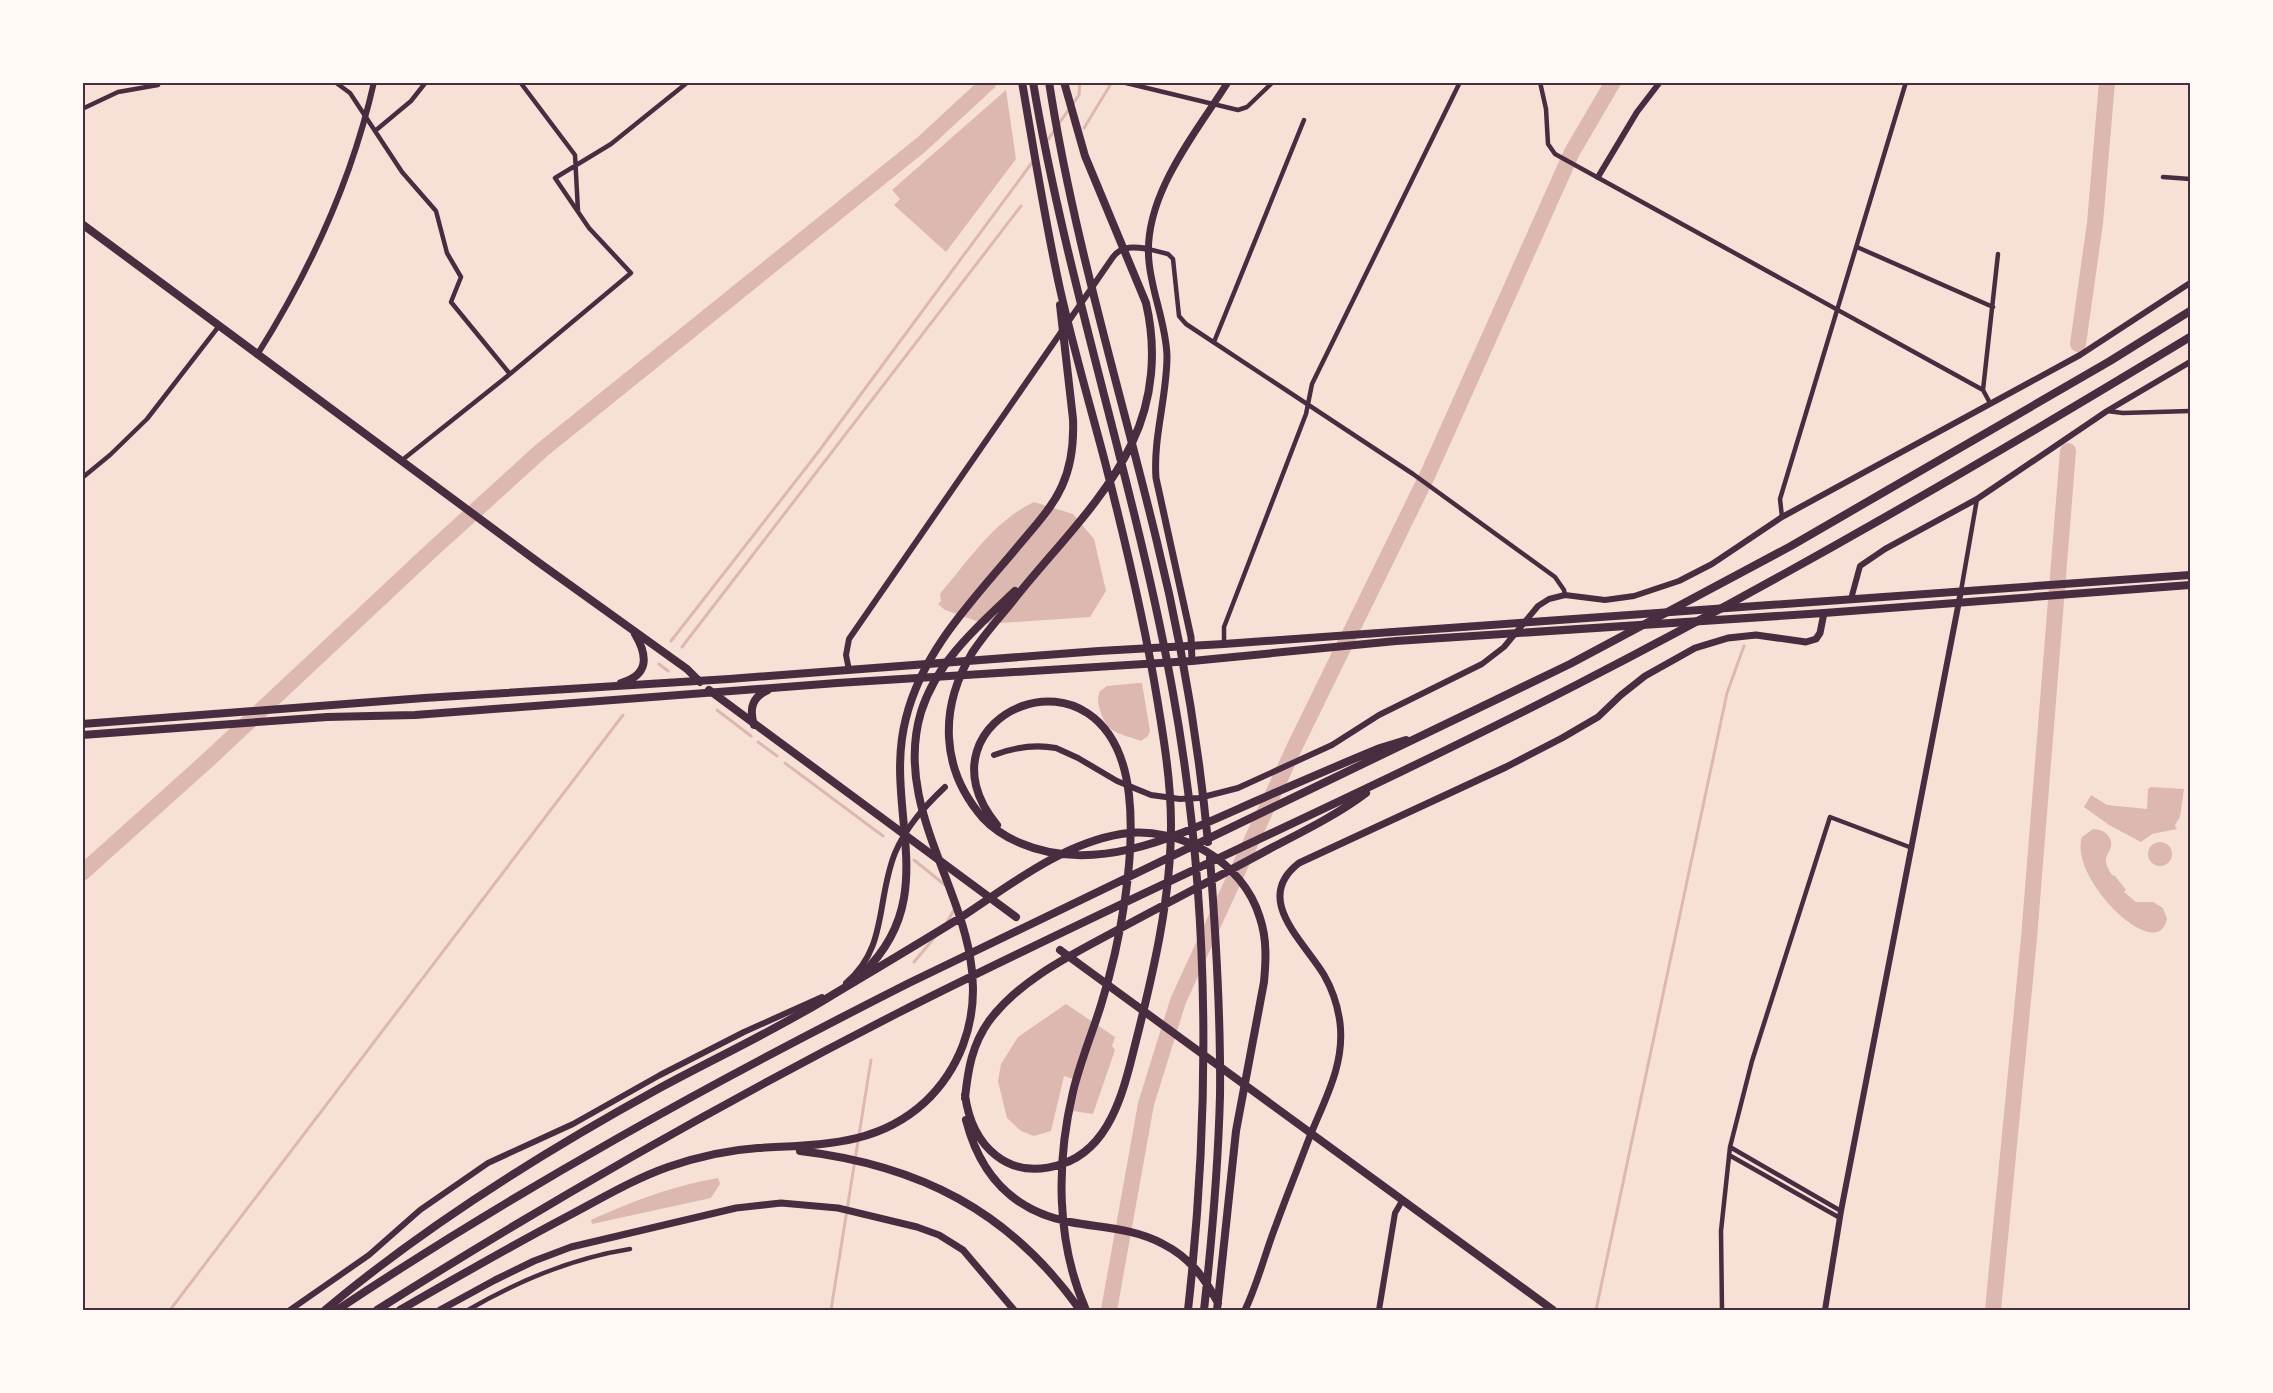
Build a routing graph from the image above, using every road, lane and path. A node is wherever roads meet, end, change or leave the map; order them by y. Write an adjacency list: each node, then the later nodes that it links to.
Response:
1 (159, 82): 19 (street)
2 (335, 82): 20 (street)
3 (374, 82): 20 (street)
4 (426, 82): 22 (street)
5 (520, 82): 23 (street)
6 (688, 82): 23 (street)
7 (1022, 82): 33 (highway)
8 (1034, 82): 102 (highway)
9 (1049, 82): 103 (highway)
10 (1064, 82): 52 (highway)
11 (1122, 82): 18 (street)
12 (1228, 82): 18 (main road)
13 (1273, 82): 18 (street)
14 (1460, 82): 45 (street)
15 (1540, 82): 24 (street)
16 (1660, 82): 24 (street)
17 (1906, 82): 29 (street)
18 (1214, 105): 30 (main road)
19 (82, 109)
20 (366, 117): 22 (street); 40 (street)
21 (1304, 120): 39 (street)
22 (375, 131): 42 (street)
23 (576, 165): 27 (street); 27 (street)
24 (1598, 177): 35 (street)
25 (2163, 177): 26 (street)
26 (2190, 179)
27 (578, 212): 42 (street)
28 (82, 224): 37 (main road)
29 (1857, 247): 34 (street); 35 (street)
30 (1148, 249): 39 (street); 64 (main road); 66 (street)
31 (1998, 254): 34 (street)
32 (2190, 283): 44 (street)
33 (1060, 289): 83 (highway); 84 (highway)
34 (1993, 307): 43 (street)
35 (1837, 309): 43 (street); 51 (street)
36 (2190, 311): 73 (highway)
37 (219, 326): 40 (main road); 49 (street)
38 (2190, 337): 76 (highway)
39 (1214, 342): 45 (street)
40 (257, 355): 48 (main road)
41 (2190, 363): 46 (street)
42 (510, 374): 48 (street)
43 (1983, 390): 44 (street)
44 (1990, 403): 51 (street)
45 (1309, 405): 56 (street); 63 (street)
46 (2108, 411): 47 (street); 50 (street)
47 (2190, 411)
48 (401, 461): 61 (main road)
49 (82, 478)
50 (1977, 499): 55 (street); 57 (street)
51 (1782, 517): 56 (street)
52 (1040, 568): 79 (highway); 86 (highway)
53 (2190, 574): 55 (main road)
54 (2190, 585): 58 (main road)
55 (1961, 591): 57 (main road); 58 (street)
56 (1565, 595): 60 (street)
57 (1851, 599): 60 (main road)
58 (1959, 602): 59 (main road); 80 (street)
59 (1824, 614): 62 (main road); 85 (main road)
60 (1527, 621): 62 (street); 63 (main road)
61 (632, 631): 67 (main road); 68 (main road)
62 (1517, 633): 65 (main road); 75 (street)
63 (1224, 644): 64 (main road)
64 (1192, 646): 65 (main road); 66 (main road)
65 (1192, 661): 69 (main road)
66 (849, 670): 67 (main road)
67 (699, 680): 68 (main road); 70 (main road)
68 (608, 687): 71 (main road)
69 (775, 687): 70 (main road); 72 (main road)
70 (711, 692): 72 (main road); 74 (main road)
71 (82, 724)
72 (754, 725): 78 (main road)
73 (1434, 731): 79 (highway); 94 (highway)
74 (82, 735)
75 (994, 755)
76 (1378, 784): 84 (highway); 95 (highway)
77 (945, 787): 78 (street)
78 (904, 835): 81 (main road); 92 (street)
79 (1015, 841): 101 (highway)
80 (1912, 848): 87 (street); 90 (street)
81 (1016, 917)
82 (1060, 950): 85 (main road)
83 (846, 987): 93 (highway); 104 (highway)
84 (965, 1095): 104 (highway)
85 (1311, 1135): 89 (main road); 105 (main road)
86 (776, 1148): 96 (highway); 100 (highway)
87 (1730, 1148): 88 (street); 90 (street)
88 (1730, 1155): 90 (street); 108 (street)
89 (1402, 1201): 106 (street); 107 (main road)
90 (1840, 1215): 109 (street)
91 (630, 1249): 98 (street)
92 (290, 1311)
93 (325, 1311)
94 (337, 1311)
95 (377, 1311)
96 (400, 1311)
97 (440, 1311): 99 (main road)
98 (468, 1311)
99 (1014, 1311)
100 (1080, 1311)
101 (1086, 1311)
102 (1188, 1311)
103 (1204, 1311)
104 (1220, 1311)
105 (1245, 1311)
106 (1379, 1311)
107 (1552, 1311)
108 (1722, 1311)
109 (1825, 1311)

